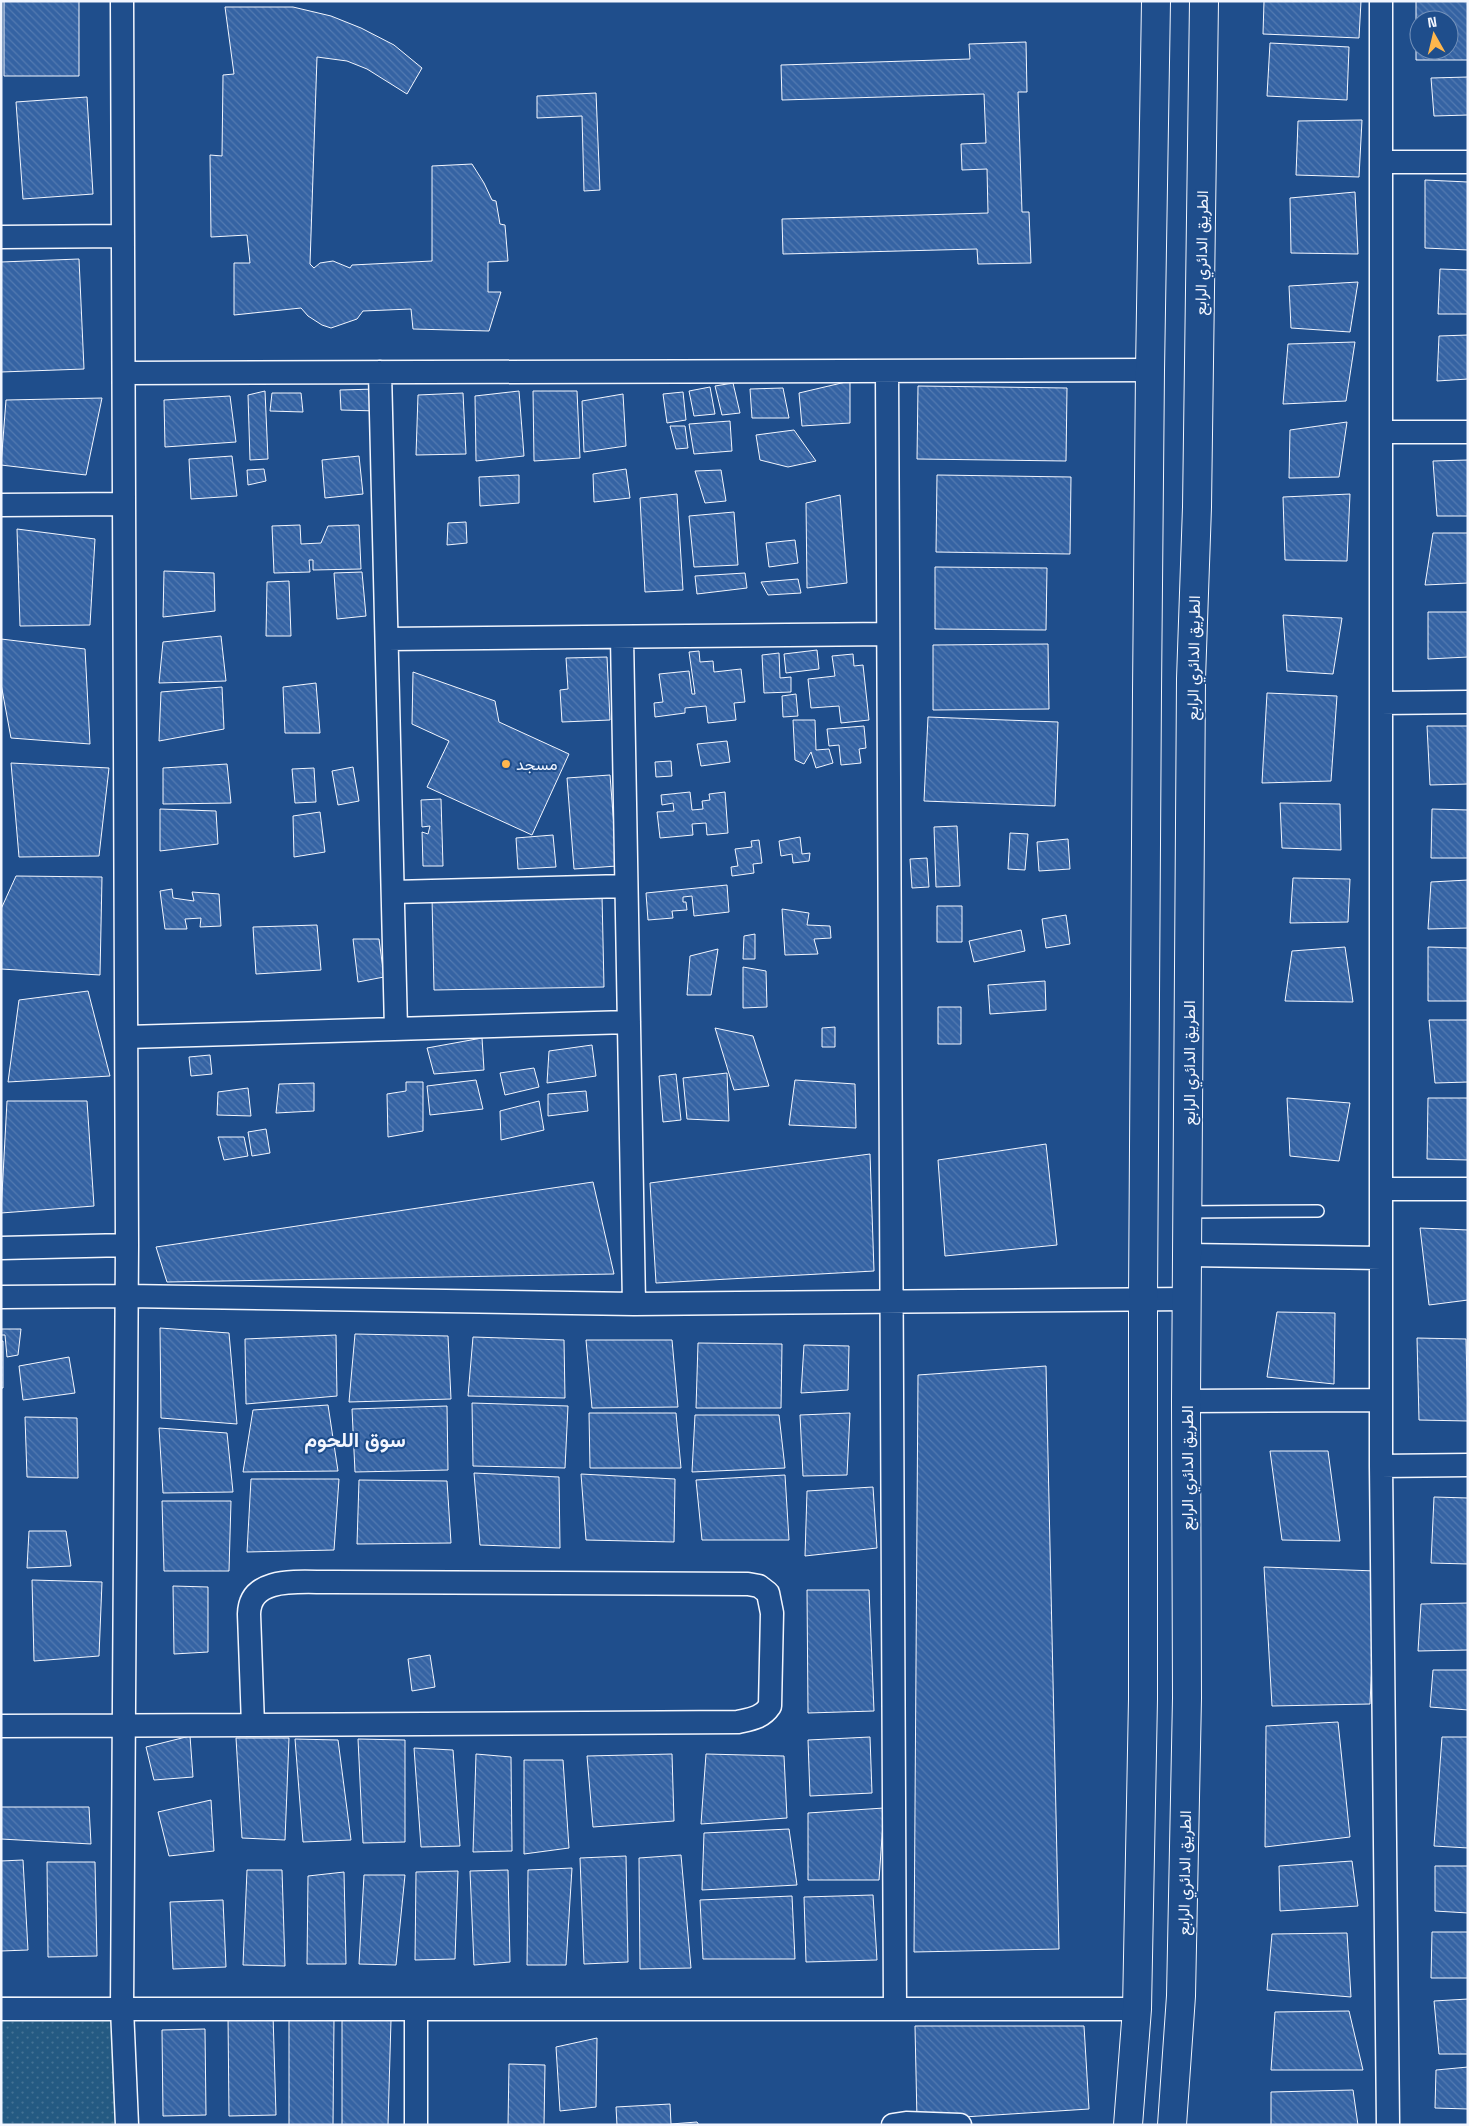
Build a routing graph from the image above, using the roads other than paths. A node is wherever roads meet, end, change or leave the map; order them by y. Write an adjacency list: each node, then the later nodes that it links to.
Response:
1 (122, 1): 7 (street)
2 (1156, 1): 9 (main road)
3 (1204, 1): 30 (main road, الطريق الدائري الرابع)
4 (1381, 1): 5 (street)
5 (1381, 162): 6 (street); 13 (street)
6 (1468, 162)
7 (123, 236): 8 (street); 12 (street)
8 (1, 237)
9 (1150, 370): 10 (street); 37 (main road)
10 (887, 371): 11 (street); 17 (street)
11 (380, 372): 12 (street); 19 (street)
12 (124, 373): 16 (street)
13 (1381, 432): 14 (street); 21 (street)
14 (1468, 432)
15 (1, 504): 16 (street)
16 (124, 504): 26 (street)
17 (888, 634): 18 (street); 39 (street)
18 (622, 637): 19 (street); 22 (street)
19 (387, 638): 23 (street)
20 (1468, 702): 21 (street)
21 (1381, 703): 27 (street)
22 (626, 886): 23 (street); 24 (street)
23 (393, 892): 25 (street)
24 (629, 1022): 25 (street); 40 (street)
25 (396, 1029): 26 (street)
26 (127, 1037): 31 (street)
27 (1381, 1189): 28 (street); 34 (street)
28 (1468, 1189)
29 (1318, 1211): 30 (lane)
30 (1188, 1212): 33 (main road, الطريق الدائري الرابع)
31 (127, 1245): 32 (street); 35 (street)
32 (1, 1248)
33 (1188, 1255): 34 (street); 38 (main road, الطريق الدائري الرابع)
34 (1381, 1258): 41 (street)
35 (127, 1296): 36 (street); 40 (street); 46 (street)
36 (1, 1297)
37 (1143, 1299): 38 (street); 39 (street); 52 (main road)
38 (1187, 1299): 42 (main road, الطريق الدائري الرابع)
39 (891, 1301): 40 (street); 51 (street)
40 (634, 1304)
41 (1381, 1400): 42 (street); 44 (street)
42 (1186, 1402): 58 (main road, الطريق الدائري الرابع)
43 (1468, 1465): 44 (street)
44 (1381, 1466): 59 (street)
45 (253, 1724): 45 (street); 46 (street)
46 (124, 1725): 47 (street); 48 (street)
47 (1, 1726)
48 (122, 2008): 49 (street); 50 (street); 53 (street)
49 (1, 2009)
50 (416, 2009): 51 (street); 54 (street)
51 (895, 2009): 52 (street)
52 (1137, 2009): 57 (main road)
53 (127, 2125)
54 (416, 2125)
55 (893, 2125): 56 (street)
56 (960, 2125)
57 (1128, 2125)
58 (1172, 2125)
59 (1388, 2125)

